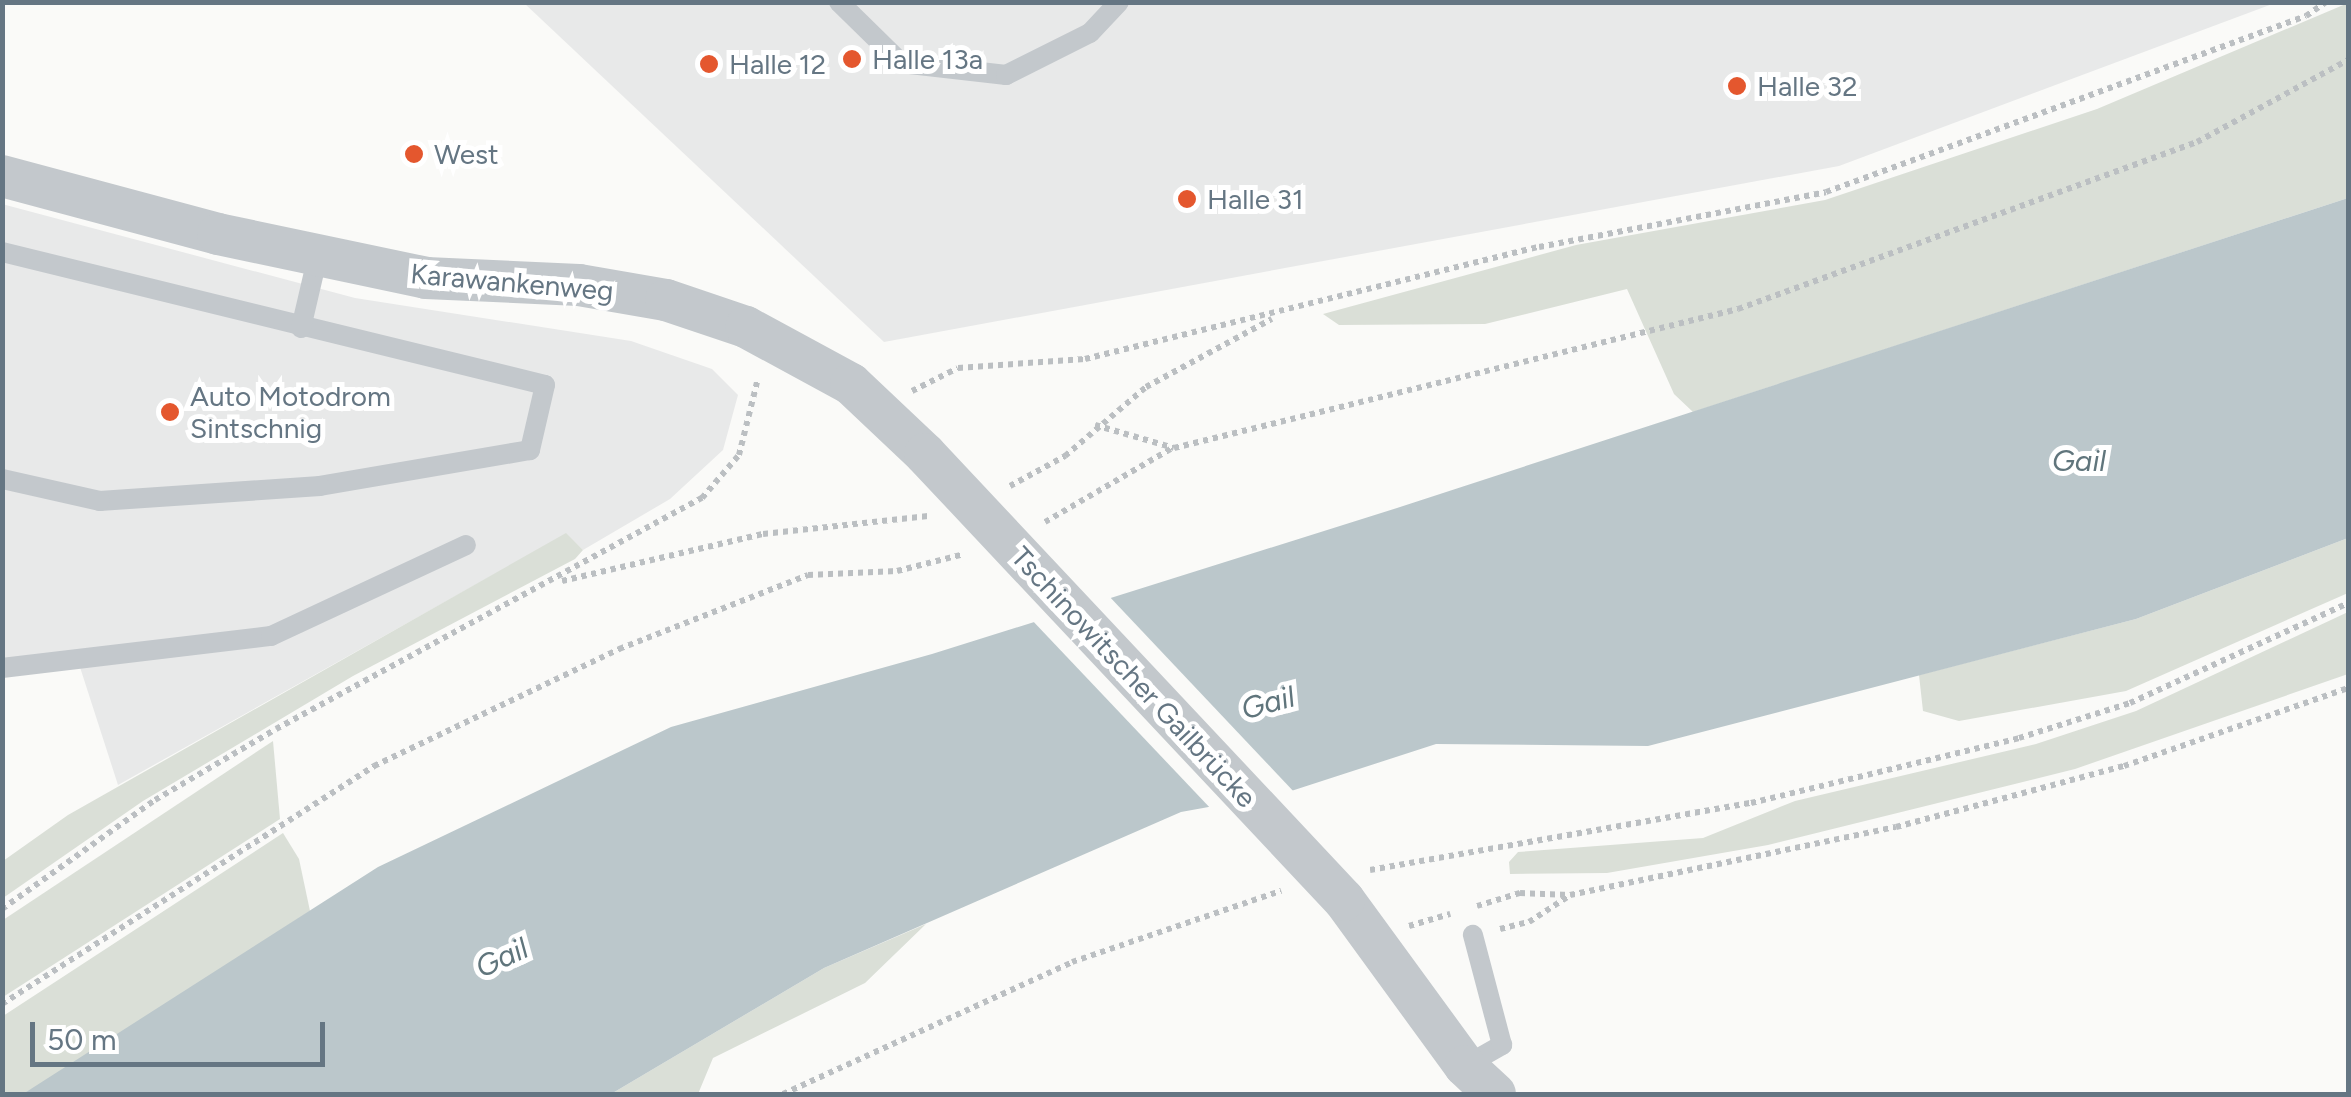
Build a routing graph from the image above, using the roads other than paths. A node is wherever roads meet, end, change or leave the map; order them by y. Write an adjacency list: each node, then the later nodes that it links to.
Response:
1 (840, 2): 2 (lane)
2 (1120, 2)
3 (2, 176): 5 (street, Karawankenweg)
4 (2, 252): 6 (lane)
5 (318, 255): 6 (lane); 7 (street, Karawankenweg)
6 (301, 328): 8 (lane)
7 (925, 454): 12 (street, Tschinowitscher Gailbrücke, bridge)
8 (2, 479)
9 (466, 544): 10 (lane)
10 (2, 668)
11 (1473, 935): 12 (lane)
12 (1480, 1080)

